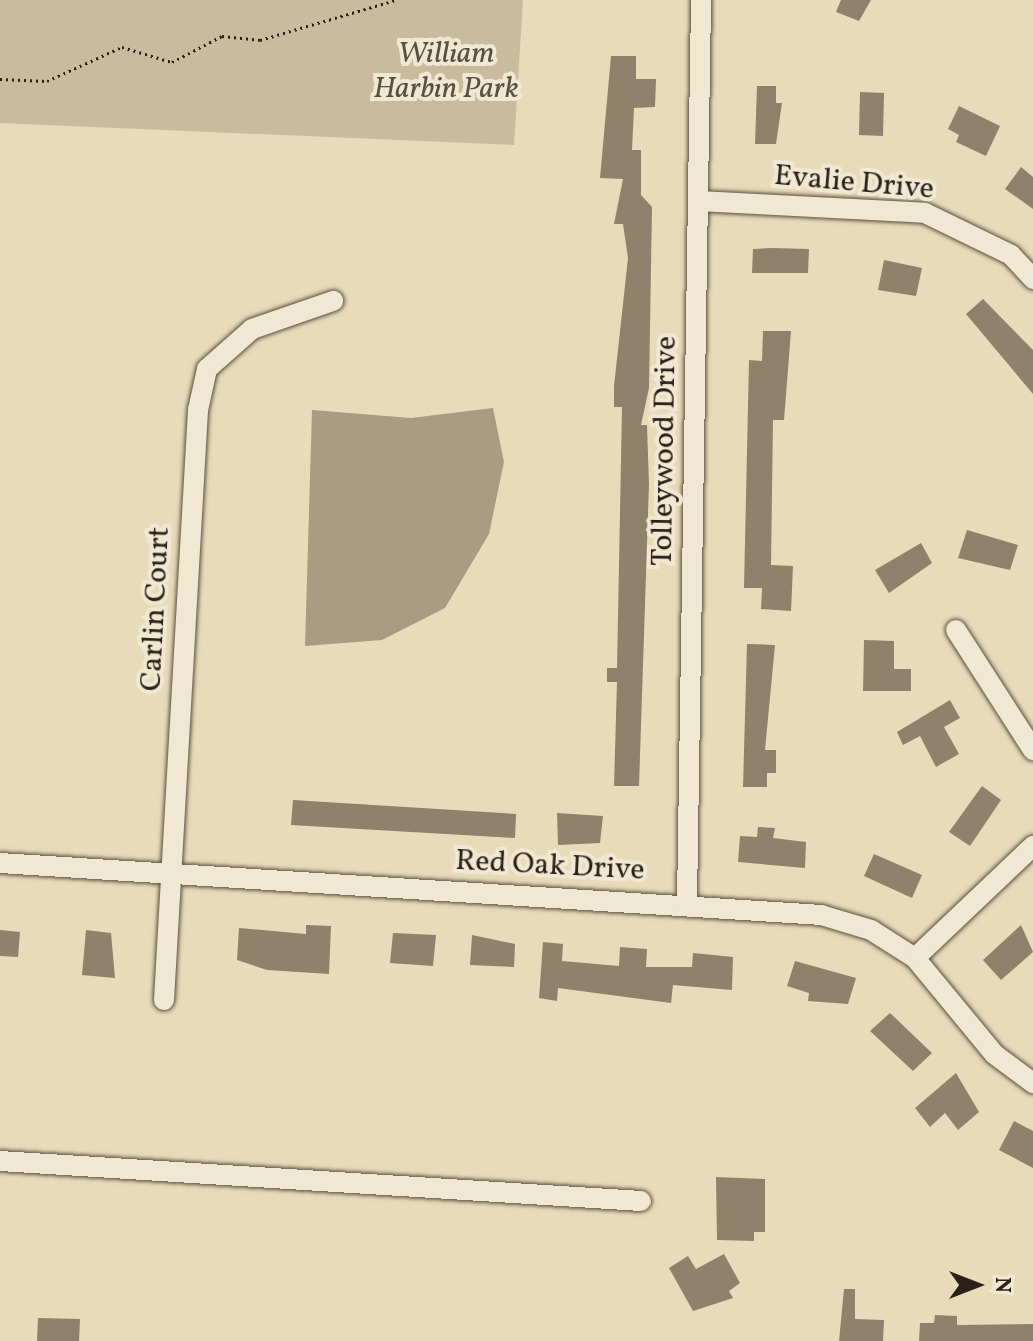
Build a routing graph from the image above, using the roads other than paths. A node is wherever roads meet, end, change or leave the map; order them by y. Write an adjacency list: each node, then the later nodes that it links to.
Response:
1 (701, 0): 2 (street, Tolleywood Drive)
2 (699, 201): 3 (street, Evalie Drive); 10 (street, Tolleywood Drive)
3 (1033, 279)
4 (333, 301): 9 (street, Carlin Court)
5 (956, 630): 6 (street)
6 (1033, 750)
7 (1033, 846): 11 (street)
8 (0, 863): 9 (street, Red Oak Drive)
9 (170, 875): 10 (street, Red Oak Drive); 12 (street, Carlin Court)
10 (687, 903): 11 (street, Red Oak Drive)
11 (915, 958): 13 (street, Red Oak Drive)
12 (164, 1000)
13 (1033, 1083)
14 (0, 1161): 15 (street)
15 (641, 1201)

